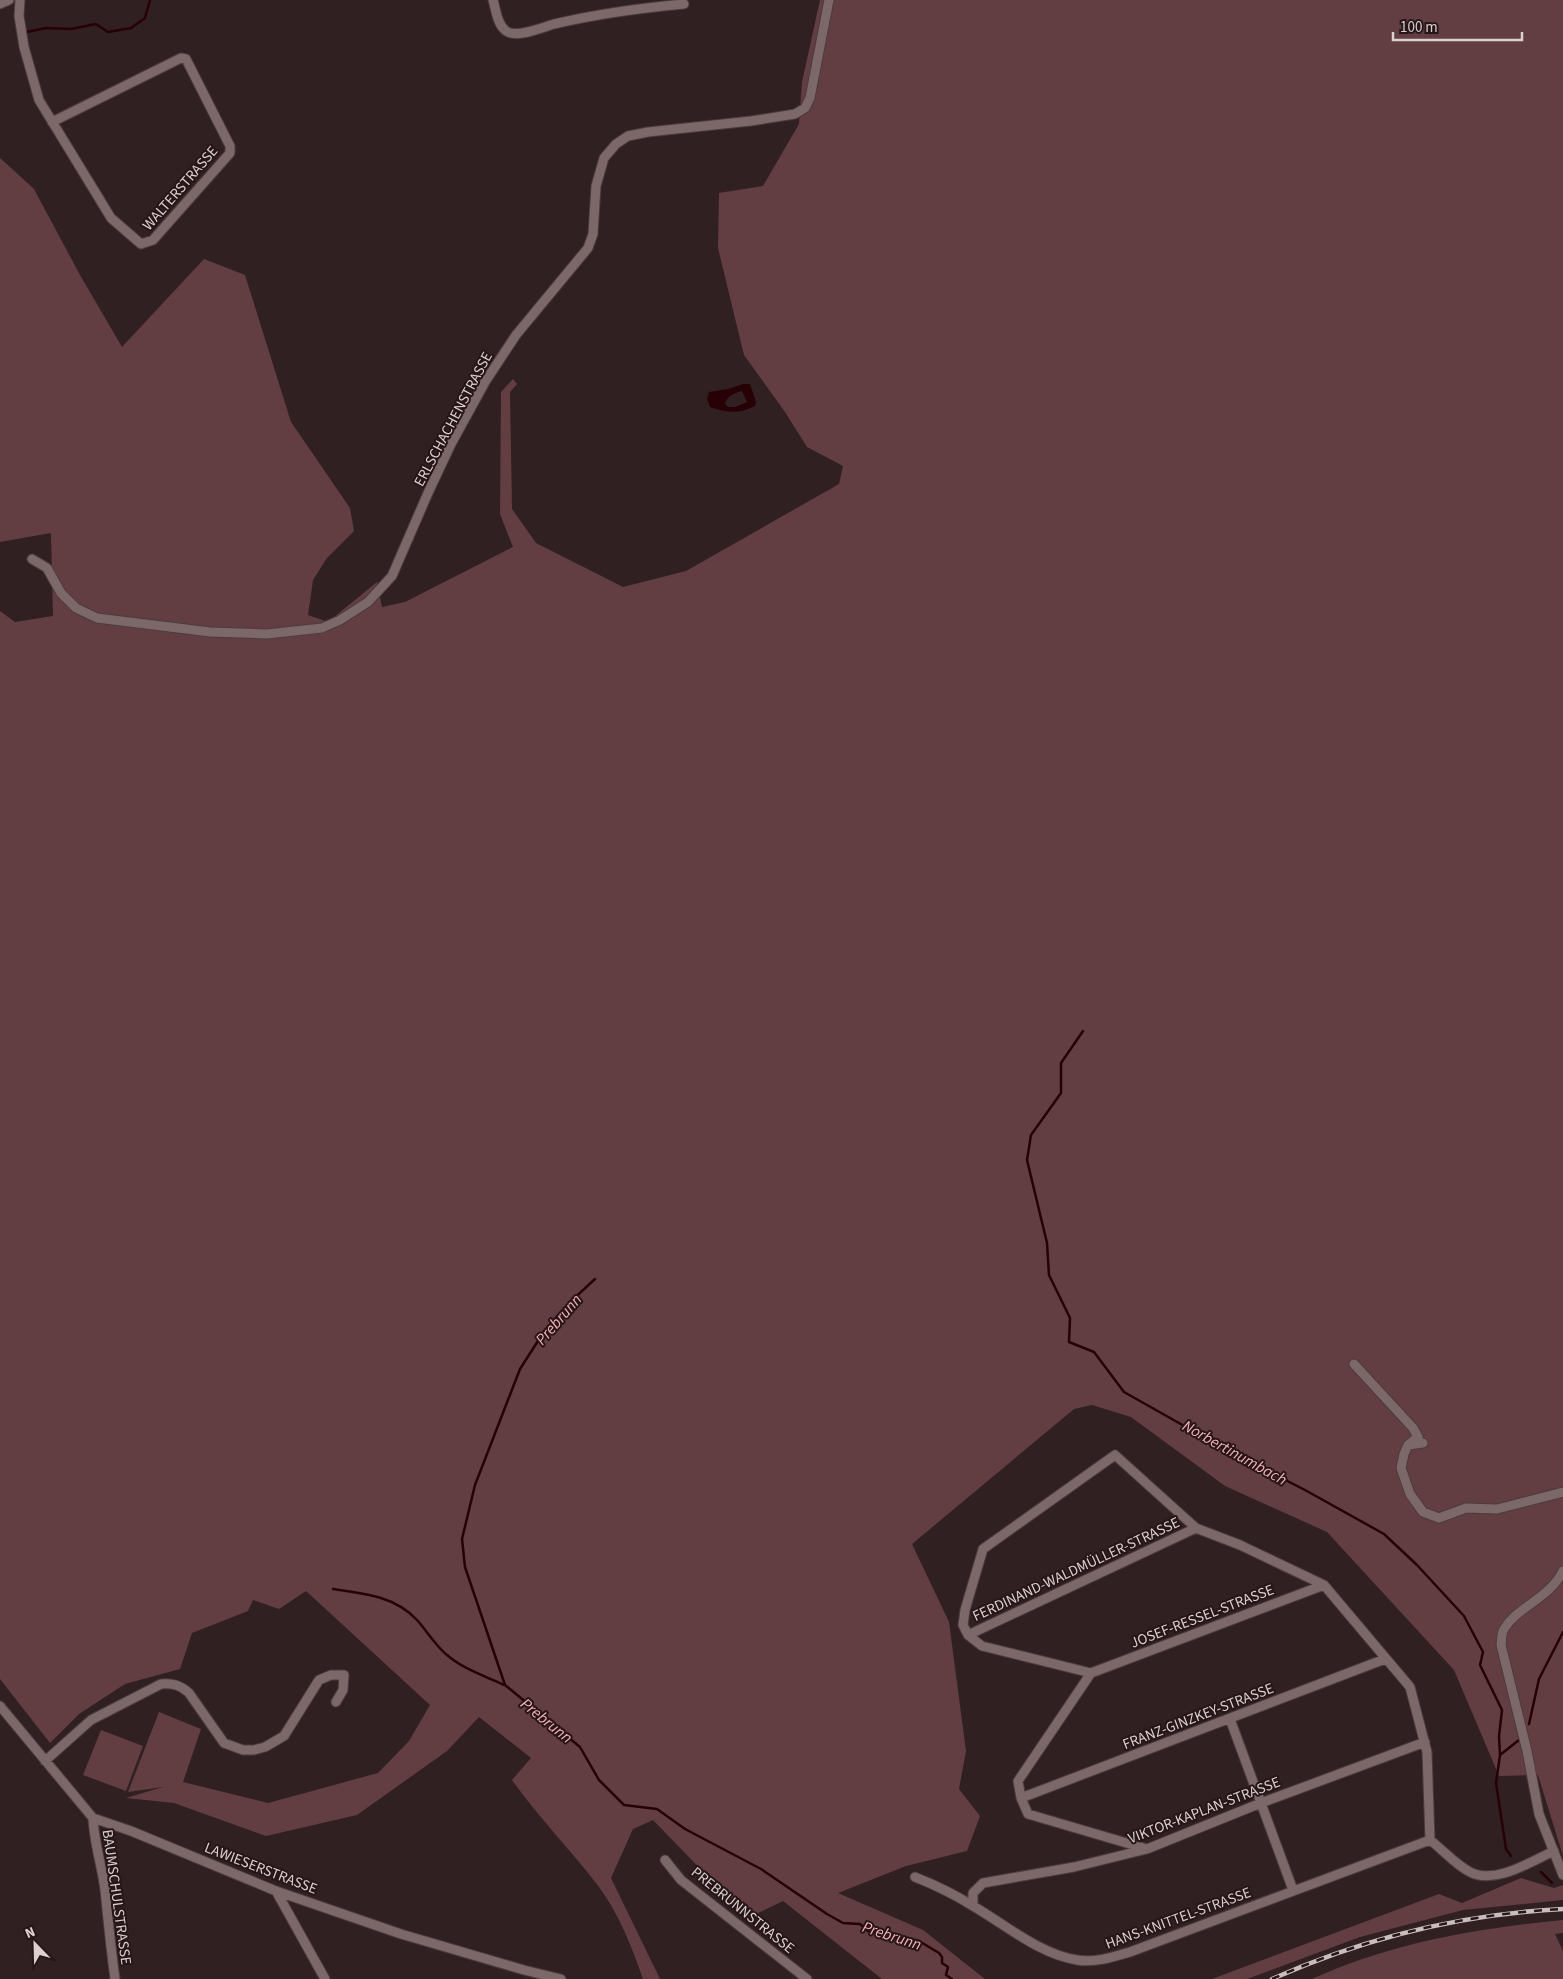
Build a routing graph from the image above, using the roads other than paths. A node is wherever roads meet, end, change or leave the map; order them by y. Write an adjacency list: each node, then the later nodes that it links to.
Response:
1 (9, 0): 5 (street)
2 (20, 0): 7 (street, WALTERSTRASSE)
3 (493, 0): 6 (street)
4 (829, 0): 8 (street, ERLSCHACHENSTRASSE)
5 (0, 4)
6 (684, 4)
7 (52, 122): 7 (street, WALTERSTRASSE)
8 (32, 559)
9 (1354, 1364): 11 (street)
10 (1424, 1443): 11 (street)
11 (1408, 1446): 12 (street)
12 (1563, 1492)
13 (1196, 1528): 15 (street); 16 (street, FERDINAND-WALDMÜLLER-STRASSE); 16 (street)
14 (1563, 1572): 29 (street)
15 (1324, 1585): 17 (street); 18 (street, JOSEF-RESSEL-STRASSE)
16 (968, 1635): 18 (street)
17 (1385, 1659): 21 (street, FRANZ-GINZKEY-STRASSE); 22 (street)
18 (1091, 1673): 24 (street)
19 (336, 1702): 23 (street)
20 (0, 1706): 23 (street)
21 (1230, 1719): 24 (street, FRANZ-GINZKEY-STRASSE); 25 (street)
22 (1425, 1742): 25 (street, VIKTOR-KAPLAN-STRASSE); 27 (street)
23 (46, 1761): 26 (street)
24 (1021, 1798): 28 (street)
25 (1261, 1803): 28 (street, VIKTOR-KAPLAN-STRASSE); 33 (street)
26 (93, 1818): 34 (street, LAWIESERSTRASSE); 36 (street, BAUMSCHULSTRASSE)
27 (1430, 1840): 29 (street); 33 (street, HANS-KNITTEL-STRASSE)
28 (1147, 1849): 35 (street, VIKTOR-KAPLAN-STRASSE)
29 (1554, 1851): 31 (street)
30 (665, 1860): 39 (street, PREBRUNNSTRASSE)
31 (1563, 1875)
32 (915, 1877): 35 (street, HANS-KNITTEL-STRASSE)
33 (1293, 1890): 35 (street, HANS-KNITTEL-STRASSE)
34 (276, 1891): 37 (street); 38 (street, LAWIESERSTRASSE)
35 (972, 1905)
36 (115, 1979)
37 (325, 1979)
38 (561, 1979)
39 (807, 1979)

